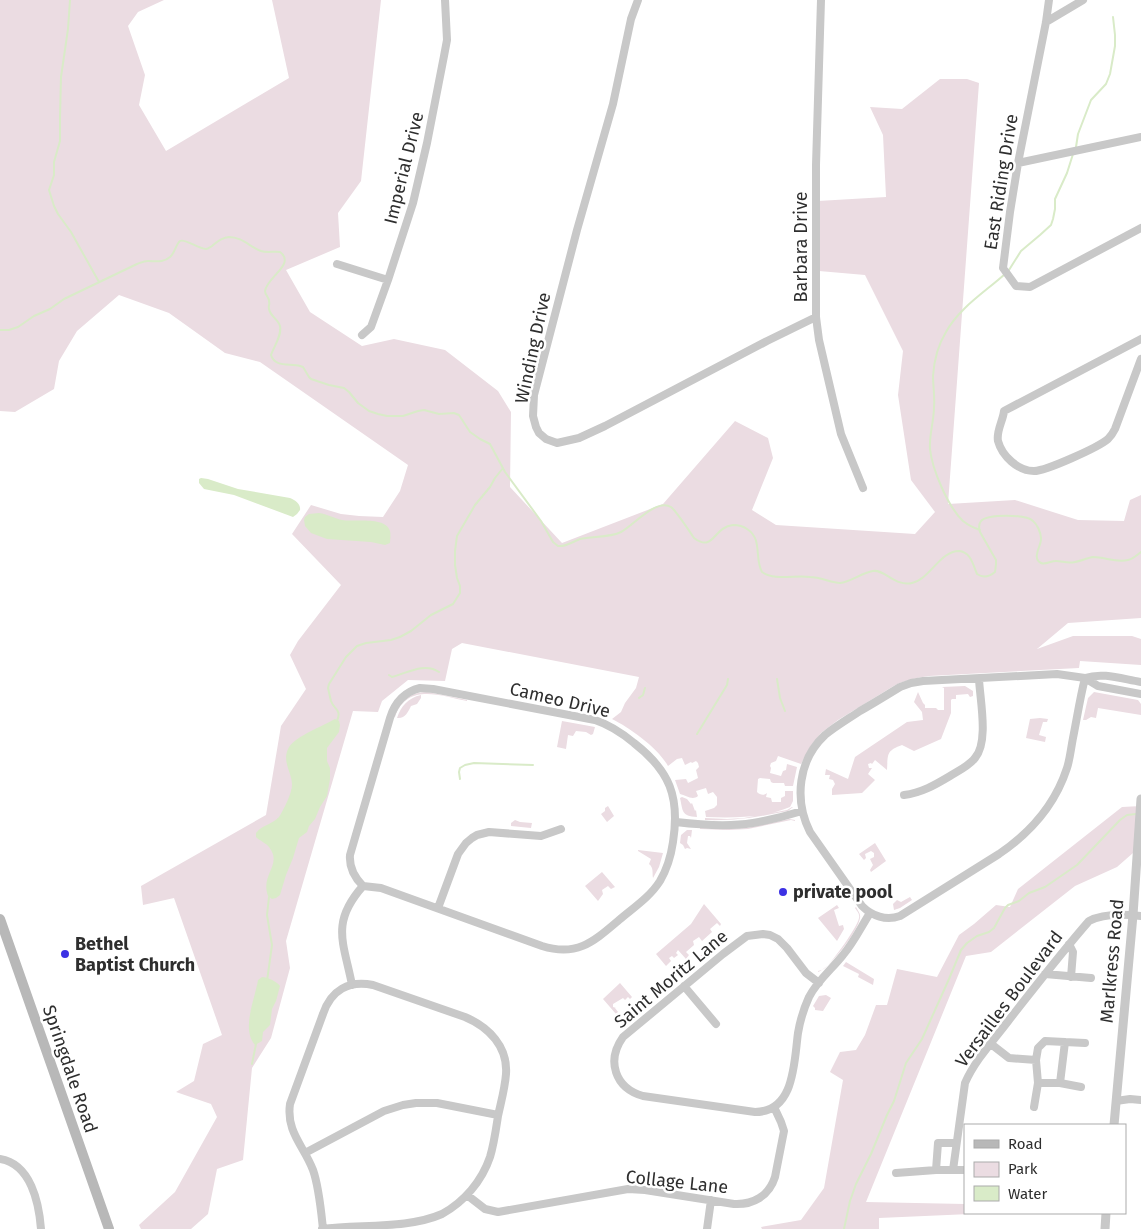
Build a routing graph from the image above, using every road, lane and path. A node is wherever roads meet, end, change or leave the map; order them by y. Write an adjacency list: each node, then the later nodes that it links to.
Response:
1 (445, 0): 11 (street, Imperial Drive)
2 (638, 0): 12 (street, Winding Drive)
3 (821, 0): 12 (street, Barbara Drive)
4 (1049, 0): 6 (street, East Riding Drive)
5 (1083, 0): 6 (street)
6 (1046, 22): 8 (street, East Riding Drive)
7 (1141, 137): 8 (street)
8 (1018, 163): 9 (street, East Riding Drive)
9 (1141, 228)
10 (337, 264): 11 (street)
11 (388, 280): 13 (street, Imperial Drive)
12 (816, 317): 16 (street, Barbara Drive)
13 (362, 335)
14 (1141, 339): 15 (street)
15 (1141, 359)
16 (863, 488)
17 (1085, 678): 18 (street); 19 (street); 20 (street); 29 (street)
18 (979, 679): 21 (street); 23 (street)
19 (1141, 682)
20 (1141, 694)
21 (904, 795)
22 (1141, 800): 24 (street, Marlkress Road)
23 (802, 811): 25 (street); 29 (street)
24 (1140, 820): 30 (street, Marlkress Road)
25 (676, 822): 27 (street, Cameo Drive); 28 (street, Cameo Drive)
26 (561, 829): 28 (street)
27 (363, 886): 28 (street, Cameo Drive); 37 (street)
28 (438, 908)
29 (870, 913): 36 (street)
30 (1137, 915): 32 (street, Versailles Boulevard); 48 (street, Marlkress Road)
31 (0, 919): 64 (main road, Springdale Road)
32 (1069, 944): 33 (street, Versailles Boulevard); 34 (street)
33 (1045, 974): 34 (street); 42 (street, Versailles Boulevard)
34 (1071, 977): 35 (street)
35 (1091, 978)
36 (819, 983): 38 (street, Saint Moritz Lane); 49 (street)
37 (352, 985): 51 (street); 54 (street)
38 (684, 986): 39 (street); 49 (street, Saint Moritz Lane)
39 (716, 1024)
40 (1065, 1042): 41 (street); 43 (street); 45 (street)
41 (1085, 1043)
42 (990, 1044): 43 (street); 53 (street, Versailles Boulevard)
43 (1036, 1060): 44 (street)
44 (1038, 1083): 45 (street); 50 (street)
45 (1060, 1083): 46 (street)
46 (1081, 1087)
47 (1141, 1100): 48 (street)
48 (1116, 1101): 52 (street, Marlkress Road)
49 (774, 1107): 61 (street, Collage Lane)
50 (1034, 1107)
51 (498, 1115): 54 (street); 60 (street)
52 (1114, 1124)
53 (956, 1143): 56 (street); 57 (street, Versailles Boulevard)
54 (305, 1153): 65 (street)
55 (0, 1158): 63 (street)
56 (936, 1170): 57 (street); 59 (street)
57 (953, 1170): 58 (street)
58 (964, 1170)
59 (896, 1173)
60 (467, 1195): 61 (street, Collage Lane); 65 (street)
61 (711, 1200): 66 (street)
62 (1106, 1214): 67 (street)
63 (42, 1229)
64 (109, 1229)
65 (322, 1229)
66 (707, 1229)
67 (1105, 1229)

